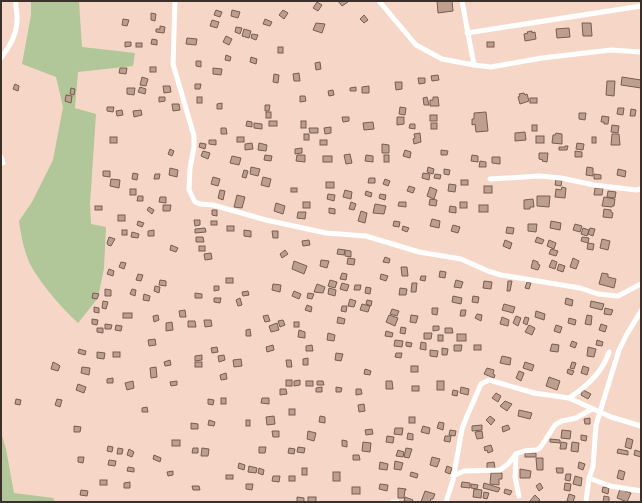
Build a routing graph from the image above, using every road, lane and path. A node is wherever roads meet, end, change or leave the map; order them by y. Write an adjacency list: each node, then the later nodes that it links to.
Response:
1 (16, 1): 8 (street)
2 (175, 1): 12 (street)
3 (379, 1): 9 (street)
4 (462, 1): 6 (street)
5 (641, 6): 6 (street)
6 (467, 33): 9 (street)
7 (641, 52): 9 (street)
8 (1, 58)
9 (474, 65)
10 (490, 179): 11 (street)
11 (641, 189)
12 (641, 284)
13 (641, 311): 17 (street)
14 (609, 352): 15 (street)
15 (569, 398): 16 (street); 20 (street)
16 (592, 408): 17 (street); 19 (street)
17 (600, 411): 18 (street); 21 (street)
18 (641, 426)
19 (516, 454): 20 (street); 23 (street)
20 (453, 476): 26 (street)
21 (589, 478): 22 (street); 27 (street)
22 (641, 490)
23 (519, 496)
24 (393, 502): 25 (street)
25 (397, 502)
26 (446, 502)
27 (586, 502)

